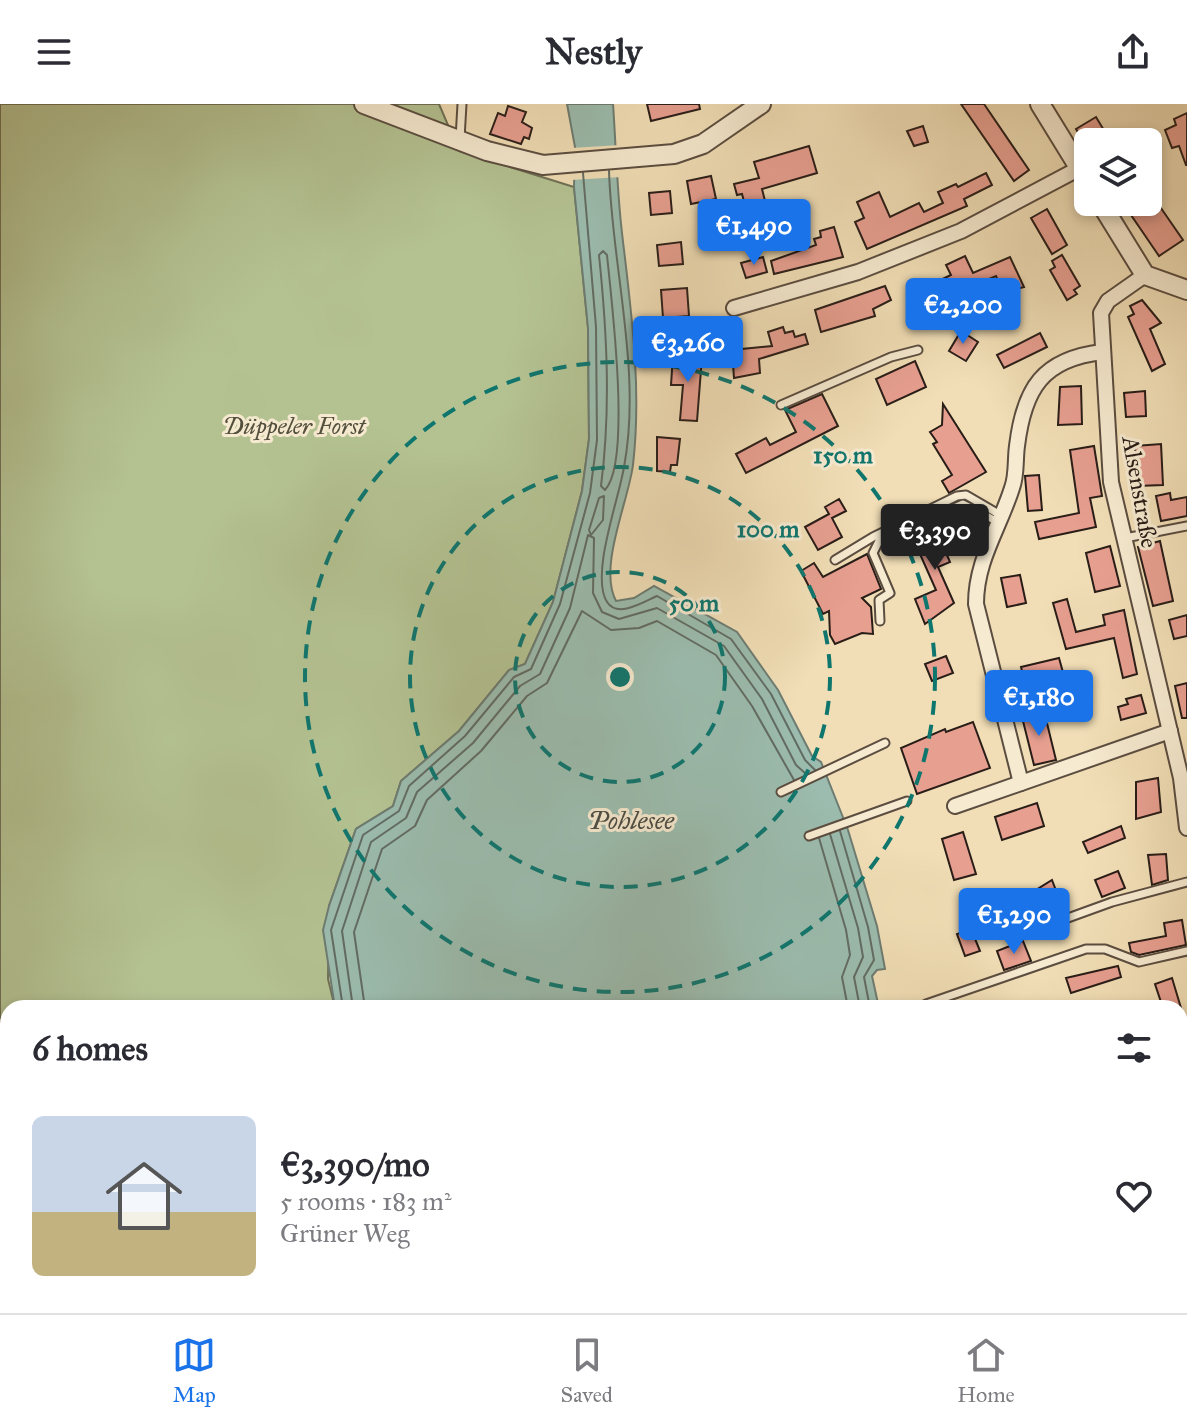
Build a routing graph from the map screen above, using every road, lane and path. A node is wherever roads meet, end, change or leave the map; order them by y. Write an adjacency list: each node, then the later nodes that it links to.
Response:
1 (364, 104): 5 (street)
2 (462, 104): 5 (lane)
3 (761, 104): 5 (street)
4 (1040, 104): 6 (street)
5 (460, 141)
6 (1074, 159)
7 (1074, 180): 11 (street)
8 (1109, 216): 9 (street)
9 (1145, 275): 10 (street); 13 (street, Alsenstraße)
10 (1187, 290)
11 (734, 308)
12 (918, 350): 14 (lane)
13 (1102, 352): 15 (street); 17 (street, Alsenstraße)
14 (781, 405)
15 (1001, 519): 18 (lane); 19 (lane); 23 (street)
16 (1187, 526): 17 (lane)
17 (1125, 538): 20 (street, Alsenstraße)
18 (835, 560)
19 (880, 621)
20 (1170, 731): 22 (street, Alsenstraße); 23 (street)
21 (885, 743): 24 (lane)
22 (1184, 777): 27 (street, Alsenstraße)
23 (1021, 783): 26 (street)
24 (781, 792)
25 (907, 801): 28 (lane)
26 (955, 806)
27 (1187, 828)
28 (809, 836)
29 (1187, 882): 30 (lane)
30 (1032, 931)
31 (1187, 951): 32 (lane)
32 (938, 1000)

